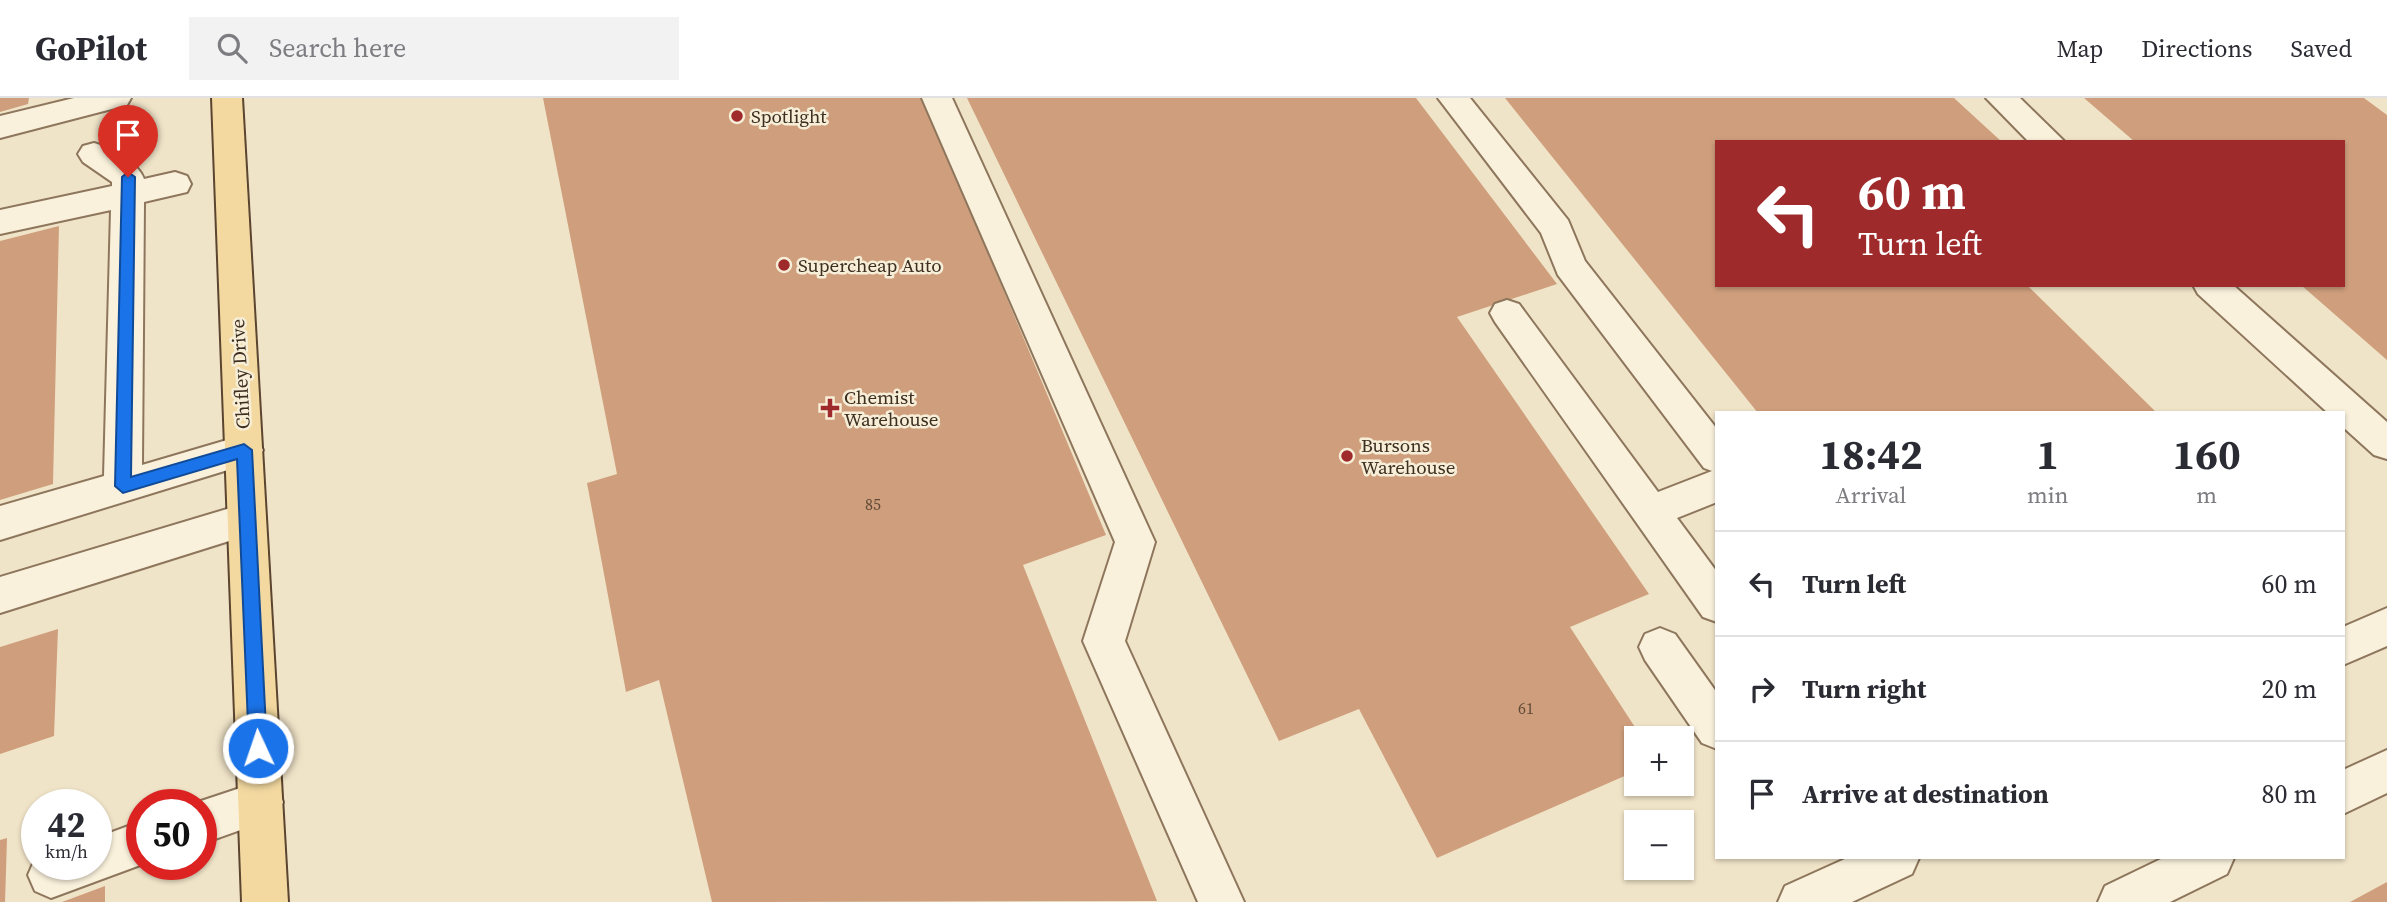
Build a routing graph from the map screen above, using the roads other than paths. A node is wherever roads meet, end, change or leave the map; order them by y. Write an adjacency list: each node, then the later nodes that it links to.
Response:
1 (116, 98): 6 (street)
2 (227, 98): 15 (main road, Chifley Drive)
3 (937, 98): 35 (street)
4 (1453, 98): 16 (street)
5 (2001, 98): 7 (street)
6 (0, 127)
7 (2047, 140)
8 (94, 154): 10 (street)
9 (175, 184): 10 (street)
10 (129, 194): 11 (street); 17 (street)
11 (0, 222)
12 (2212, 287): 14 (street)
13 (1507, 313): 19 (street)
14 (2387, 444)
15 (244, 450): 17 (street); 20 (main road, Chifley Drive)
16 (1715, 454)
17 (123, 486): 21 (street)
18 (1715, 486): 19 (street)
19 (1649, 512): 23 (street)
20 (247, 519): 22 (street); 30 (main road, Chifley Drive)
21 (0, 523)
22 (0, 595)
23 (1715, 601)
24 (2387, 626): 25 (street)
25 (2345, 646)
26 (1660, 647): 27 (street)
27 (1715, 726)
28 (2387, 772): 29 (street)
29 (2345, 792)
30 (261, 802): 31 (street); 34 (main road, Chifley Drive)
31 (217, 817)
32 (1894, 859): 36 (street)
33 (2208, 859): 37 (street)
34 (265, 902)
35 (1221, 902)
36 (1801, 902)
37 (2121, 902)

